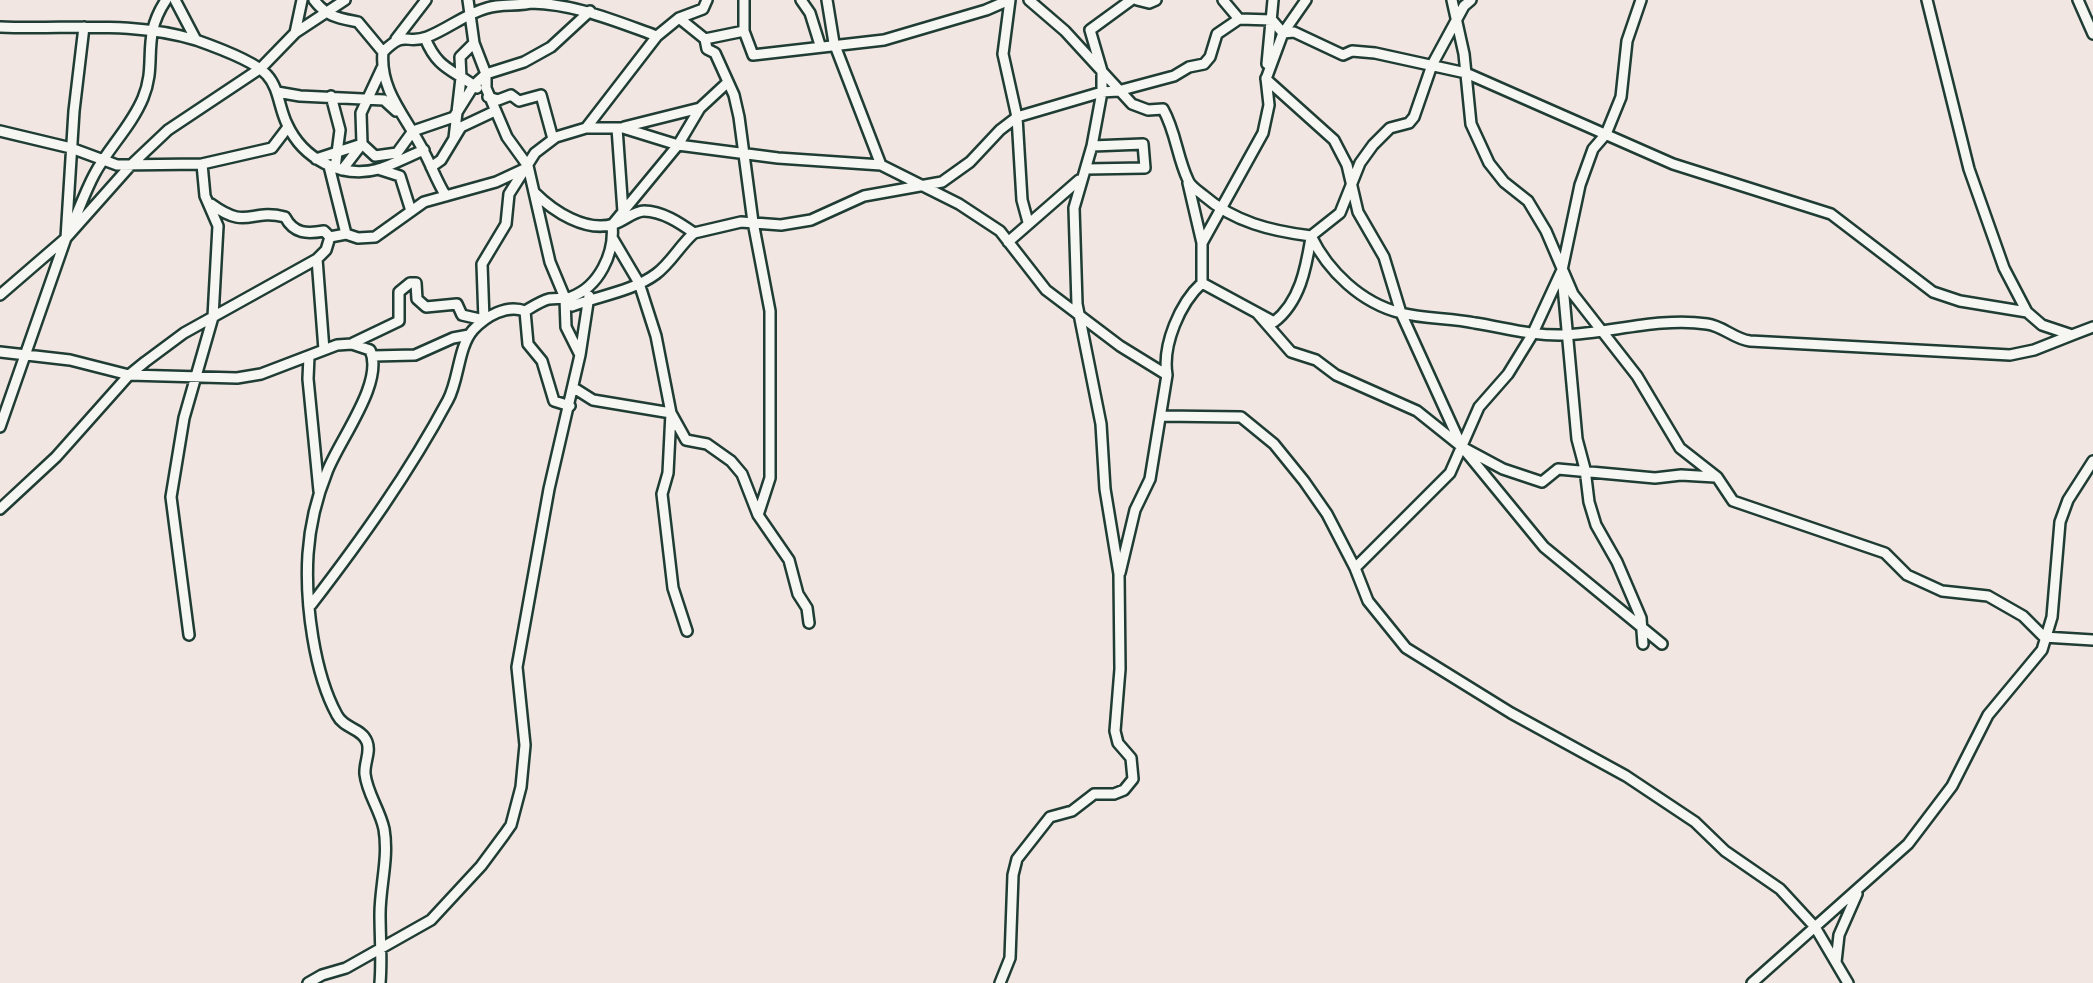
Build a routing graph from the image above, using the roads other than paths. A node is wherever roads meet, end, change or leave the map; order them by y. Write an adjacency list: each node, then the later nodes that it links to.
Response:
1 (166, 0): 36 (street)
2 (175, 0): 43 (street)
3 (302, 0): 37 (street)
4 (314, 0): 27 (street)
5 (345, 0): 27 (street)
6 (426, 0): 44 (street)
7 (468, 0): 28 (street)
8 (707, 0): 29 (street)
9 (744, 0): 35 (street)
10 (801, 0): 47 (street)
11 (827, 0): 46 (street)
12 (1010, 0): 46 (street); 69 (street)
13 (1029, 0): 52 (street)
14 (1131, 0): 52 (street)
15 (1137, 0): 16 (street)
16 (1156, 0)
17 (1223, 0): 30 (street)
18 (1273, 0): 32 (street)
19 (1306, 0): 38 (street)
20 (1452, 0): 31 (street)
21 (1471, 0): 31 (street)
22 (1641, 0): 75 (street)
23 (1927, 0): 125 (street)
24 (2078, 0): 39 (street)
25 (536, 2): 26 (street); 28 (street)
26 (590, 11): 40 (street); 54 (street)
27 (323, 13): 37 (street); 48 (street)
28 (468, 15): 41 (street); 45 (street)
29 (679, 18): 40 (street); 42 (street)
30 (1238, 19): 32 (street); 59 (street)
31 (1458, 19): 49 (street); 53 (street)
32 (1272, 20): 38 (street); 56 (street)
33 (0, 27): 34 (street)
34 (84, 27): 36 (street); 81 (street)
35 (744, 30): 42 (street); 47 (street)
36 (150, 31): 43 (street); 86 (street)
37 (295, 33): 50 (street)
38 (1283, 33): 49 (street); 56 (street)
39 (2093, 34)
40 (657, 36): 71 (street)
41 (425, 38): 44 (street); 55 (street)
42 (705, 39): 57 (street)
43 (196, 40): 50 (street)
44 (395, 40): 48 (street)
45 (474, 43): 54 (street); 55 (street)
46 (834, 43): 47 (street); 88 (street)
47 (820, 45)
48 (383, 52): 51 (street)
49 (1432, 65): 53 (street); 98 (street)
50 (261, 68): 60 (street); 89 (street)
51 (382, 68): 64 (street); 67 (street)
52 (1102, 71): 59 (street); 61 (street)
53 (1466, 73): 75 (street); 117 (street)
54 (486, 74): 58 (street); 63 (street)
55 (461, 78): 58 (street); 68 (street)
56 (1266, 79): 98 (street); 102 (street)
57 (728, 82): 65 (street); 84 (street)
58 (474, 85): 63 (street); 68 (street)
59 (1118, 91): 61 (street); 96 (street)
60 (277, 92): 62 (street); 70 (street)
61 (1102, 92): 69 (street); 80 (street)
62 (331, 96): 64 (street); 83 (street)
63 (491, 99): 66 (street); 77 (street)
64 (368, 101): 67 (street); 78 (street)
65 (700, 108): 72 (street); 79 (street)
66 (495, 111): 76 (street); 90 (street)
67 (400, 116): 74 (street)
68 (454, 117): 74 (street); 76 (street)
69 (1017, 117): 97 (street); 106 (street)
70 (288, 127): 85 (street); 87 (street)
71 (586, 128): 72 (street); 77 (street)
72 (620, 128): 79 (street); 104 (street)
73 (0, 131): 81 (street)
74 (413, 131): 78 (street); 82 (street)
75 (1606, 134): 117 (street); 125 (street)
76 (454, 138): 91 (street)
77 (553, 139): 90 (street)
78 (362, 144): 83 (street); 92 (street)
79 (678, 145): 84 (street); 104 (street)
80 (1092, 146): 94 (street); 94 (street)
81 (71, 148): 86 (street); 112 (street)
82 (424, 150): 91 (street); 93 (street)
83 (340, 151): 85 (street); 92 (street)
84 (744, 152): 88 (street); 105 (street)
85 (316, 159): 92 (street)
86 (104, 161): 89 (street); 112 (street)
87 (202, 164): 89 (street); 101 (street)
88 (881, 165): 97 (street)
89 (130, 166): 112 (street)
90 (528, 166): 99 (street); 100 (street); 130 (street)
91 (431, 167): 100 (street)
92 (336, 168): 93 (street); 109 (street)
93 (378, 169): 103 (street)
94 (1086, 169): 95 (street)
95 (1081, 179): 106 (street); 129 (street)
96 (1188, 182): 102 (street); 115 (street)
97 (922, 184): 105 (street); 114 (street)
98 (1353, 187): 110 (street); 127 (street)
99 (534, 191): 107 (street); 122 (street)
100 (446, 196): 103 (street)
101 (211, 204): 111 (street); 128 (street)
102 (1222, 209): 110 (street); 115 (street)
103 (411, 211): 109 (street)
104 (623, 212): 107 (street)
105 (753, 222): 108 (street); 158 (street)
106 (1028, 222): 114 (street)
107 (612, 226): 108 (street); 113 (street)
108 (694, 233): 118 (street)
109 (346, 234): 111 (street)
110 (1311, 236): 126 (street); 127 (street)
111 (330, 237): 116 (street)
112 (66, 238): 121 (street); 140 (street)
113 (613, 239): 118 (street); 120 (street)
114 (1008, 242): 129 (street)
115 (1202, 243): 119 (street)
116 (317, 259): 128 (street); 138 (street)
117 (1562, 270): 132 (street); 134 (street); 135 (street)
118 (639, 283): 123 (street); 149 (street)
119 (1202, 283): 126 (street); 146 (street)
120 (591, 284): 122 (street); 123 (street)
121 (0, 295)
122 (565, 298): 123 (street); 124 (street); 141 (street)
123 (588, 300): 141 (street)
124 (525, 311): 130 (street); 148 (street)
125 (2027, 312): 136 (street)
126 (1257, 313): 152 (street)
127 (1401, 313): 134 (street); 152 (street)
128 (213, 317): 144 (street); 145 (street)
129 (1080, 317): 146 (street); 160 (street)
130 (484, 320): 133 (street); 137 (street)
131 (2093, 327): 136 (street)
132 (1600, 329): 135 (street); 136 (street); 155 (street)
133 (469, 335): 143 (street); 161 (street)
134 (1532, 335): 135 (street); 152 (street)
135 (1567, 335): 154 (street)
136 (2072, 335)
137 (352, 344): 138 (street); 143 (street)
138 (324, 351): 142 (street)
139 (0, 352): 140 (street)
140 (24, 355): 144 (street); 151 (street)
141 (580, 355): 147 (street)
142 (309, 356): 145 (street); 156 (street)
143 (373, 356): 156 (street)
144 (129, 375): 145 (street); 157 (street)
145 (198, 375): 165 (street)
146 (1167, 375): 150 (street)
147 (575, 388): 148 (street); 149 (street)
148 (570, 406): 172 (street)
149 (671, 413): 158 (street); 164 (street)
150 (1161, 416): 159 (street); 160 (street)
151 (0, 427)
152 (1462, 447): 154 (street); 159 (street); 163 (street)
153 (2093, 461): 166 (street)
154 (1585, 469): 155 (street); 163 (street)
155 (1717, 477): 166 (street)
156 (319, 493): 161 (street)
157 (0, 509)
158 (758, 515): 162 (street)
159 (1355, 568): 171 (street)
160 (1119, 574): 176 (street)
161 (311, 605): 172 (street)
162 (809, 623)
163 (1642, 626): 168 (street); 169 (street)
164 (687, 631)
165 (189, 635)
166 (2044, 637): 167 (street); 170 (street)
167 (2093, 640)
168 (1643, 644)
169 (1661, 644)
170 (1858, 892): 171 (street); 173 (street)
171 (1815, 927): 173 (street); 177 (street)
172 (383, 946): 174 (street); 175 (street)
173 (1836, 961): 178 (street)
174 (308, 983)
175 (380, 983)
176 (1000, 983)
177 (1752, 983)
178 (1848, 983)

